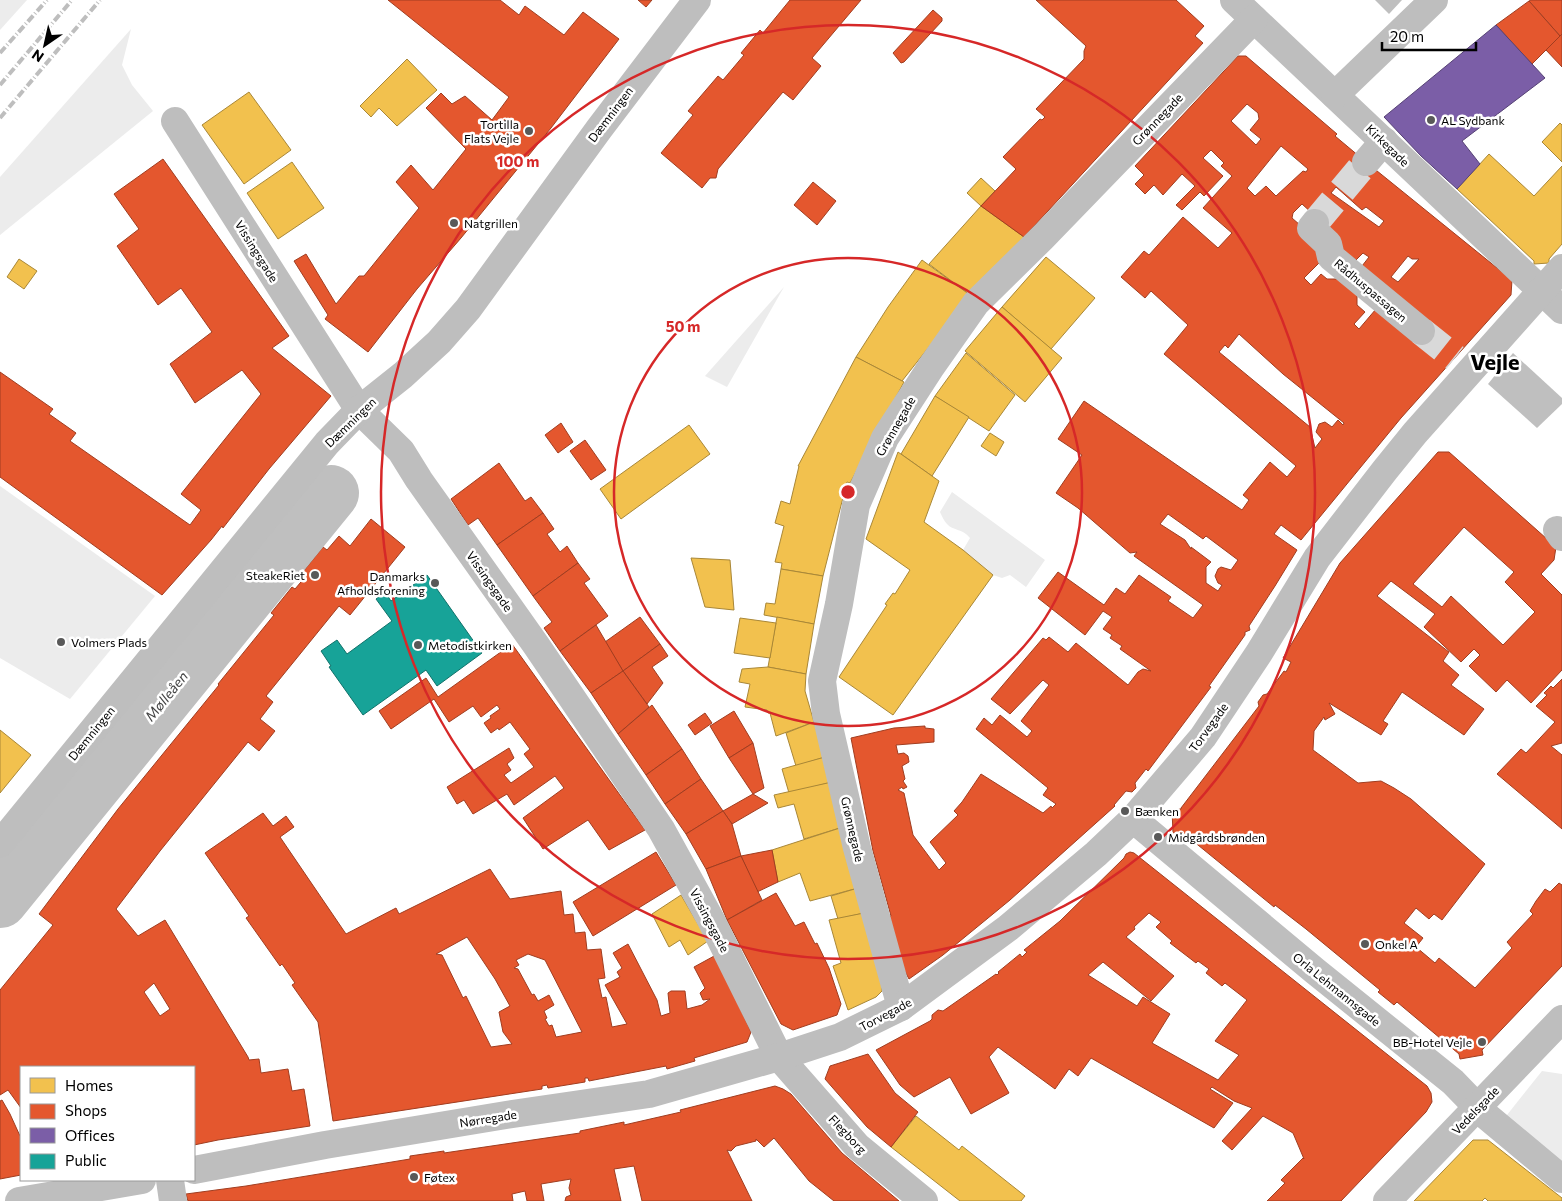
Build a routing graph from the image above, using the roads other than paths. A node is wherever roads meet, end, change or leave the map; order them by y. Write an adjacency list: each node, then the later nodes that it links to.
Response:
1 (697, 0): 14 (street, Dæmningen)
2 (1234, 0): 4 (street, Kirkegade)
3 (1434, 0): 5 (street)
4 (1254, 19): 5 (street, Kirkegade); 17 (street, Grønnegade)
5 (1335, 95): 7 (street, Kirkegade)
6 (175, 122): 14 (street, Vissingsgade)
7 (1384, 141): 8 (street); 11 (street, Kirkegade)
8 (1366, 162)
9 (1315, 223): 13 (street, Rådhuspassagen)
10 (1562, 268): 11 (street, Torvegade)
11 (1542, 292): 12 (street, Kirkegade); 15 (street, Torvegade)
12 (1562, 310)
13 (1421, 331)
14 (359, 410): 16 (street, Dæmningen); 19 (street, Vissingsgade)
15 (1133, 819): 17 (street, Torvegade); 20 (street, Orla Lehmannsgade)
16 (0, 844)
17 (902, 1007): 19 (street, Torvegade)
18 (1562, 1019): 20 (street, Vedelsgade)
19 (780, 1057): 21 (street, Nørregade); 27 (street, Flegborg)
20 (1478, 1107): 22 (street, Orla Lehmannsgade); 28 (street, Vedelsgade)
21 (195, 1170)
22 (1562, 1179)
23 (136, 1181): 25 (street)
24 (170, 1181): 26 (street)
25 (19, 1201)
26 (173, 1201)
27 (924, 1201)
28 (1387, 1201)

